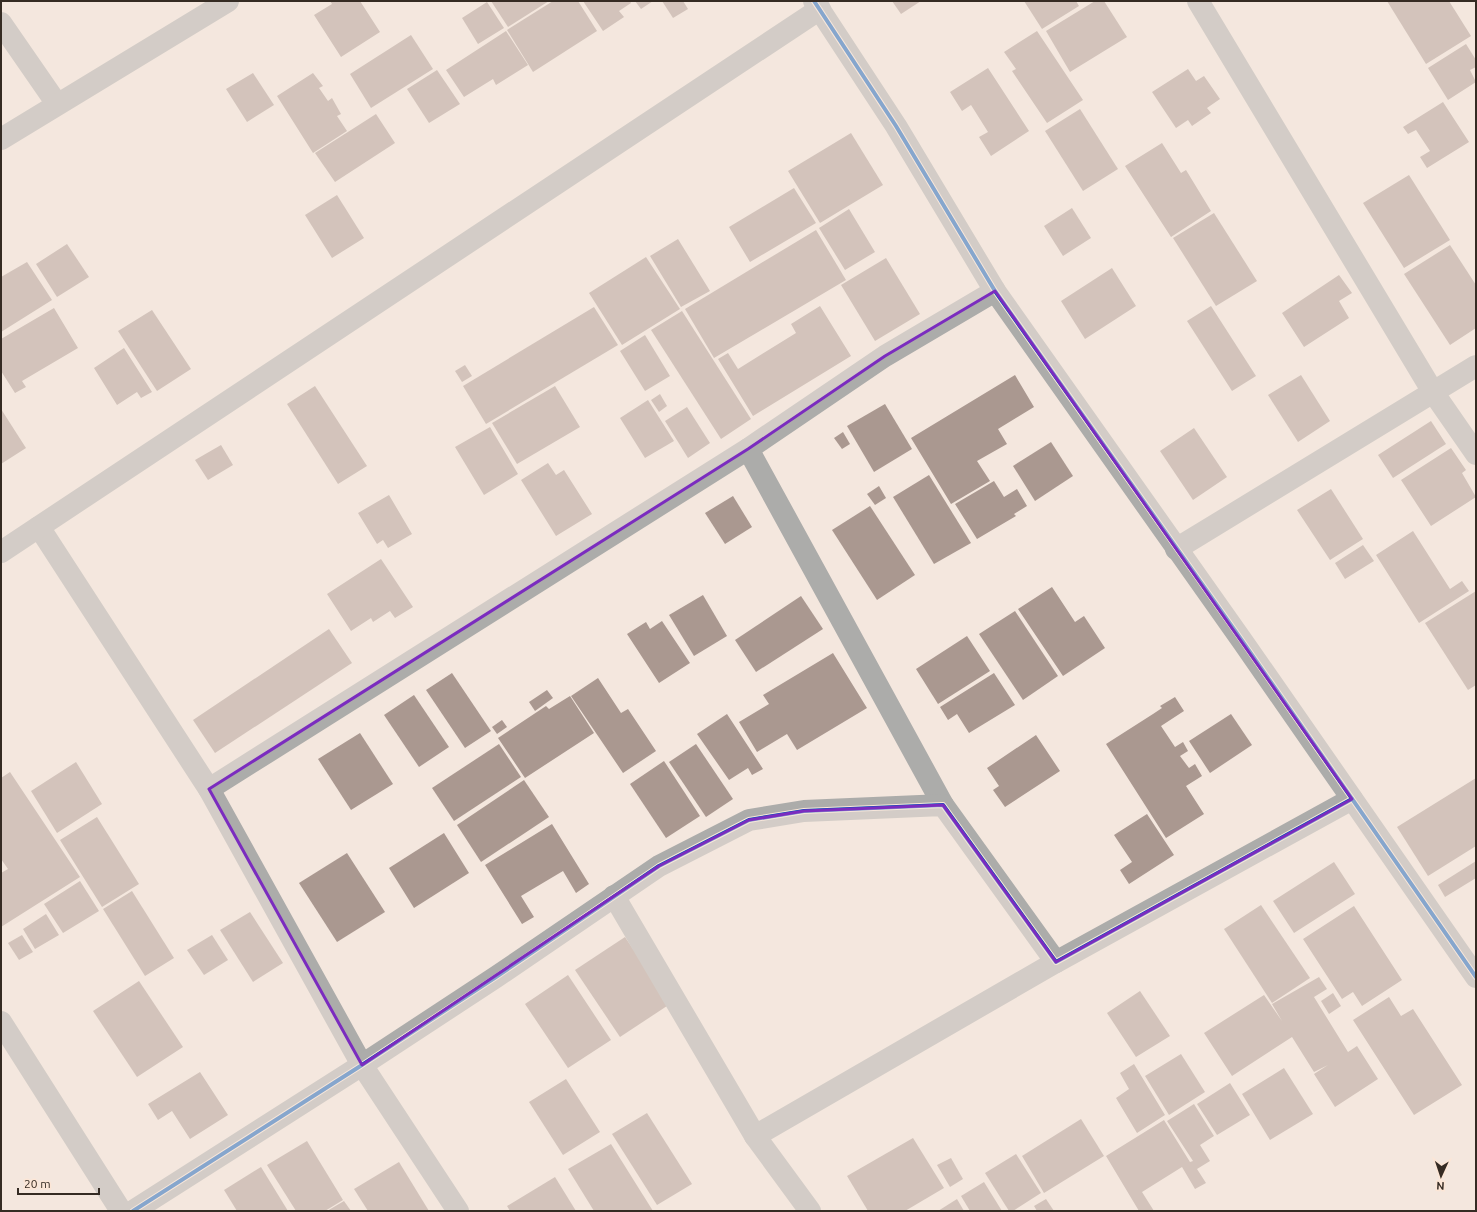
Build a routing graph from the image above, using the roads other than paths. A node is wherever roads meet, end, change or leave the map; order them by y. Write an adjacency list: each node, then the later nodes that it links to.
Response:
1 (228, 1): 5 (street)
2 (1198, 1): 9 (street)
3 (817, 5): 7 (street); 12 (street)
4 (1, 23): 5 (street)
5 (57, 104): 6 (street)
6 (1, 139)
7 (995, 291): 10 (street); 13 (street)
8 (1476, 366): 9 (street)
9 (1433, 392): 11 (street); 13 (street)
10 (748, 449): 15 (street); 17 (street)
11 (1476, 454)
12 (39, 527): 14 (street); 15 (street)
13 (1176, 549): 16 (street)
14 (1, 552)
15 (209, 789): 22 (street)
16 (1352, 799): 19 (street); 20 (street)
17 (943, 805): 18 (street); 19 (street)
18 (614, 896): 22 (street); 23 (street)
19 (1056, 962): 23 (street)
20 (1476, 977)
21 (1, 1022): 24 (street)
22 (362, 1065): 25 (street); 26 (street)
23 (755, 1136): 27 (street)
24 (121, 1211)
25 (133, 1211)
26 (458, 1211)
27 (810, 1211)

